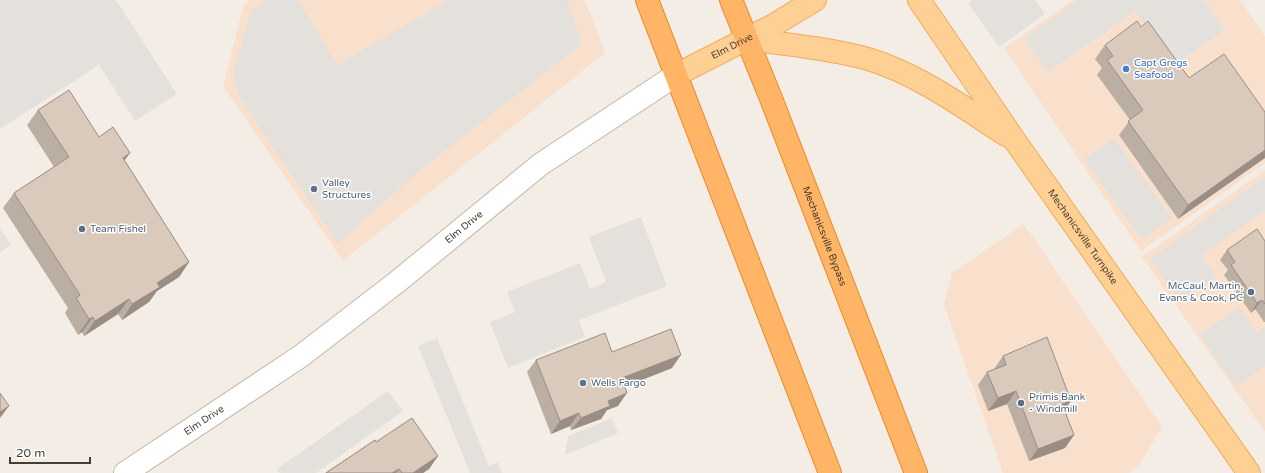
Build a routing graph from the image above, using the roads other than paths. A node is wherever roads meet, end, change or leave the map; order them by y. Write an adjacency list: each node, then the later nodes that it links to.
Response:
1 (647, 0): 6 (highway)
2 (731, 0): 5 (highway, Mechanicsville Bypass)
3 (815, 0): 5 (main road, Elm Drive)
4 (919, 0): 7 (main road, Mechanicsville Turnpike)
5 (748, 39): 6 (main road, Elm Drive); 7 (main road); 10 (highway, Mechanicsville Bypass)
6 (676, 75): 8 (street, Elm Drive); 9 (highway)
7 (1015, 141): 11 (main road, Mechanicsville Turnpike)
8 (125, 473)
9 (830, 473)
10 (916, 473)
11 (1249, 473)

